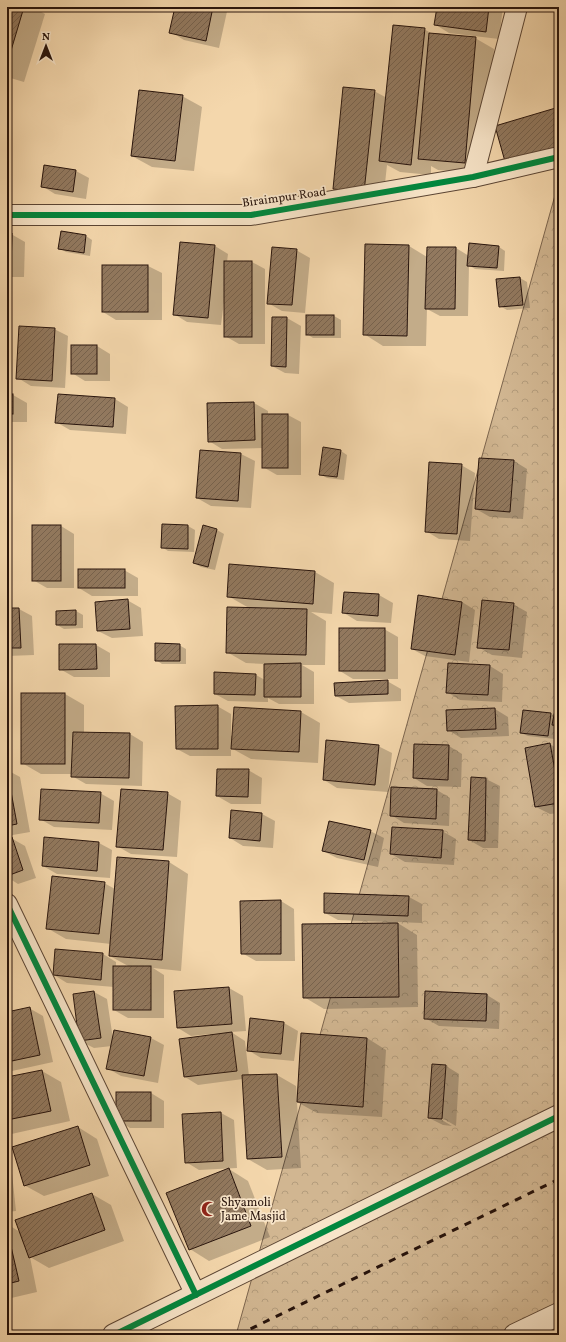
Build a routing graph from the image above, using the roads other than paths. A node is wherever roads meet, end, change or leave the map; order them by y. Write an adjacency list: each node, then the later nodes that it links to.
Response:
1 (517, 7): 3 (street)
2 (559, 156): 3 (street, Biraimpur Road)
3 (473, 178): 4 (street, Biraimpur Road)
4 (7, 214)
5 (7, 904): 7 (street)
6 (559, 1116): 7 (street)
7 (196, 1295): 9 (street)
8 (559, 1314): 10 (street)
9 (114, 1335)
10 (515, 1335)

